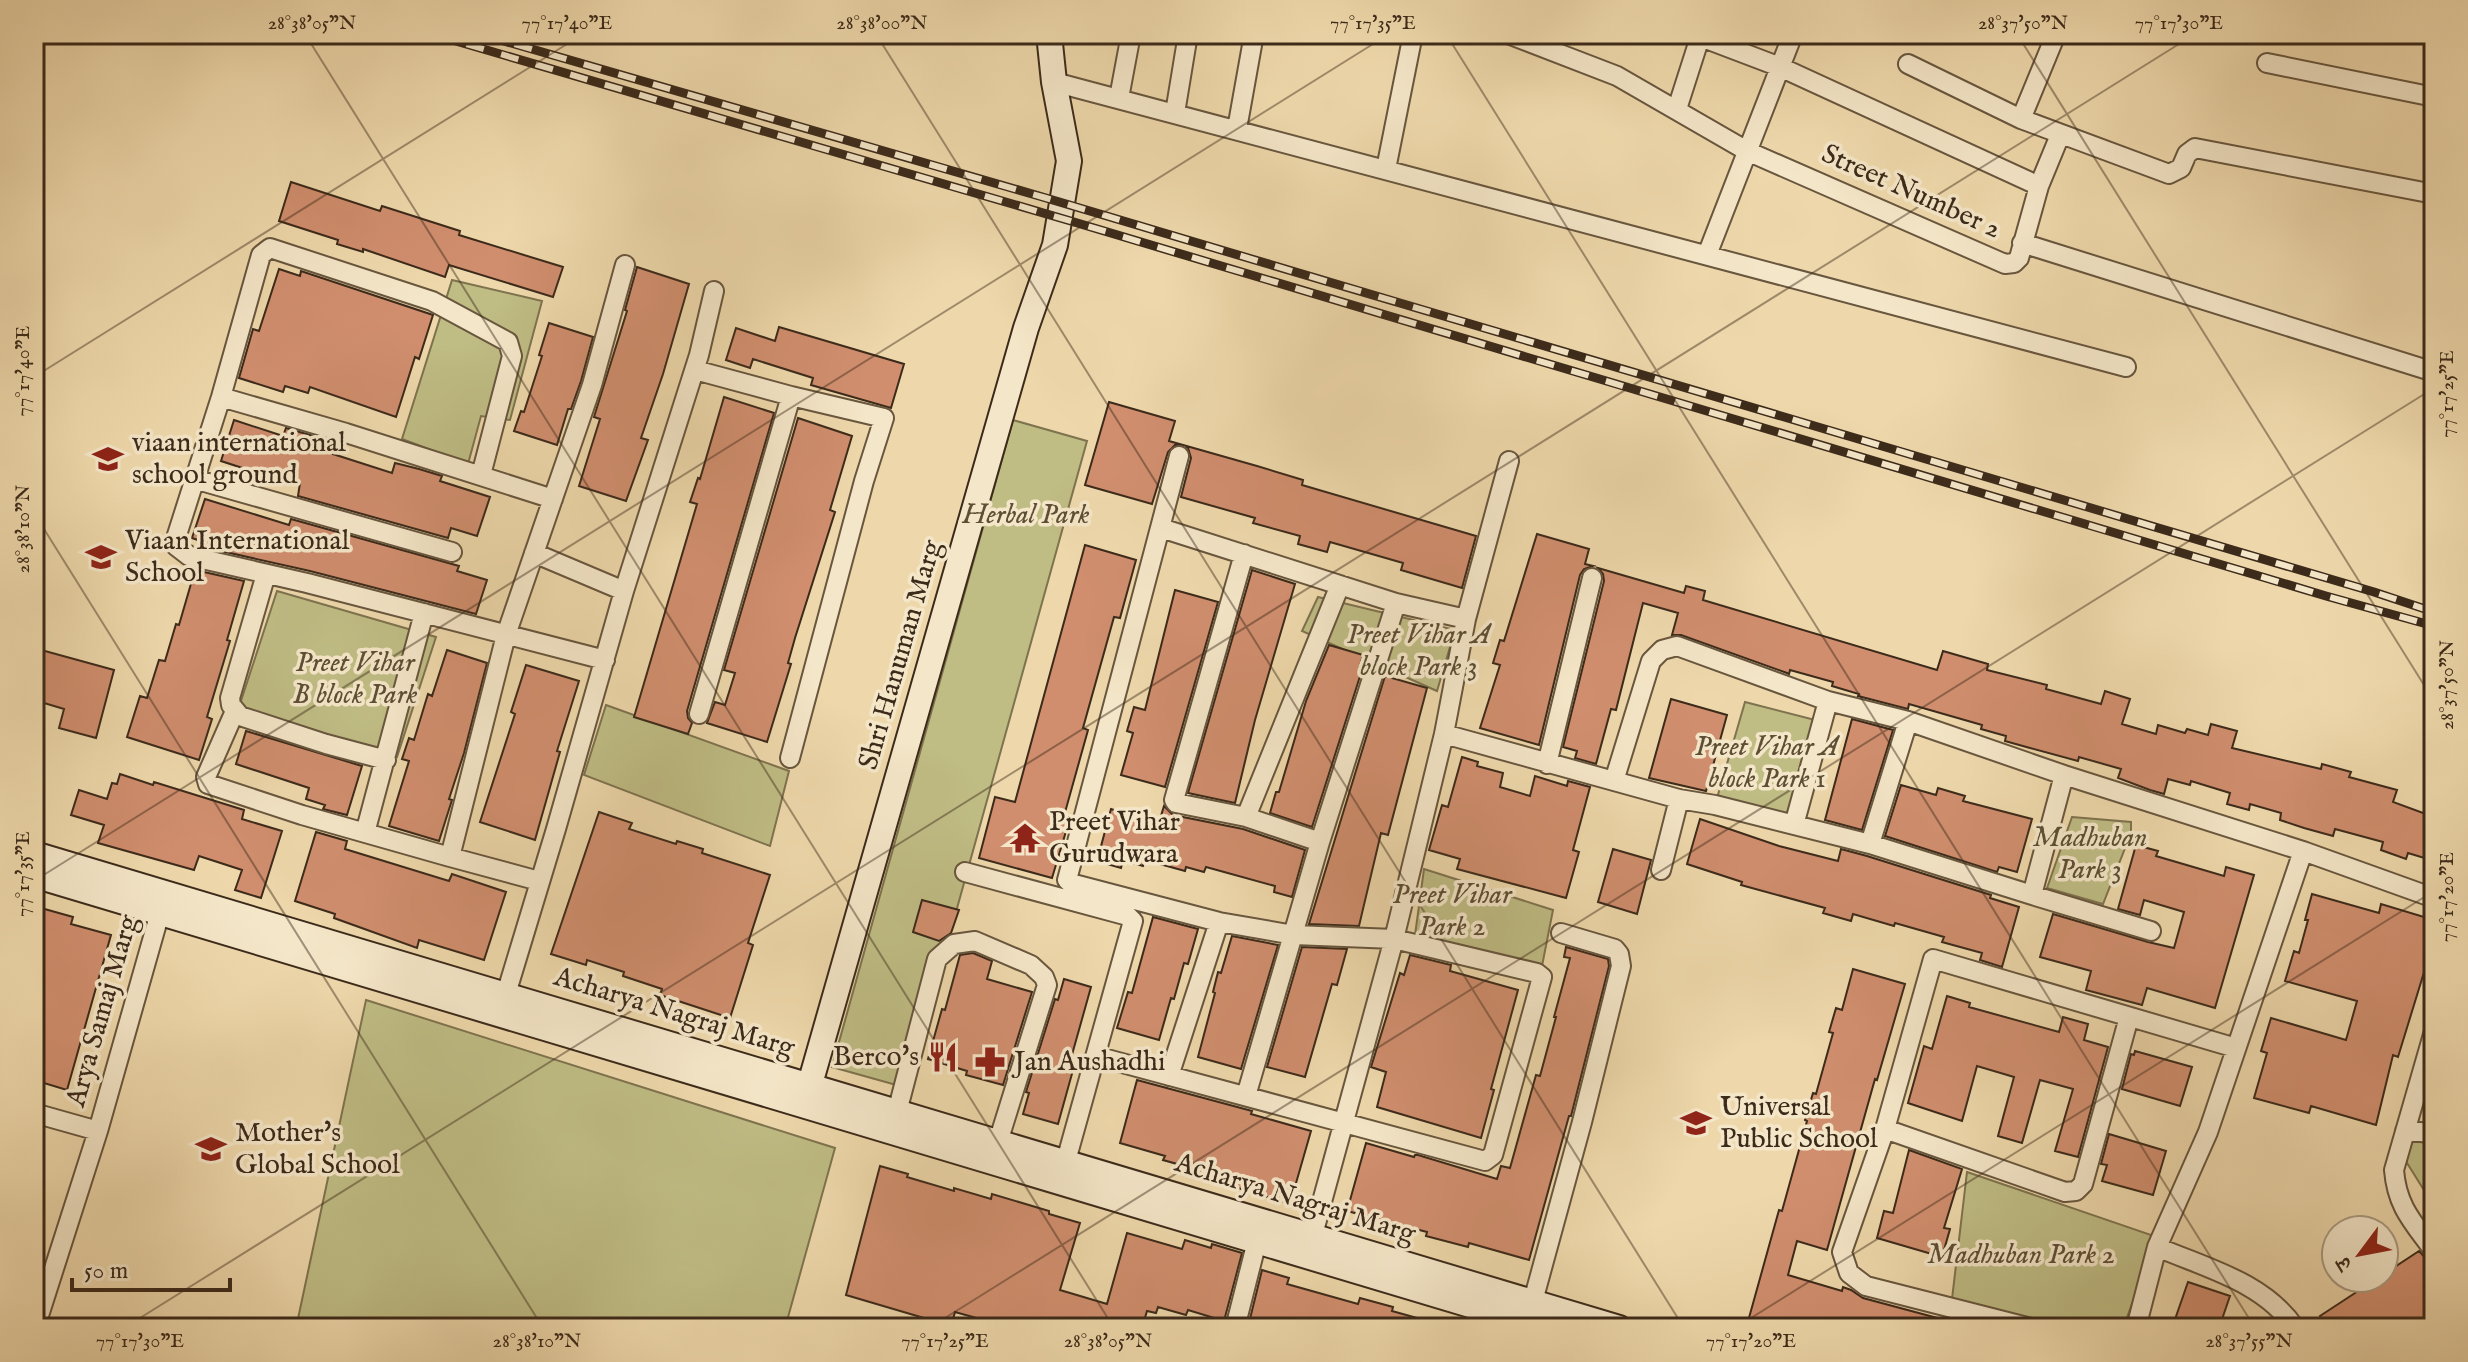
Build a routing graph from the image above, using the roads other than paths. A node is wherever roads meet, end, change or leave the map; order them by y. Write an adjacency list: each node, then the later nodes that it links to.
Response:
1 (1049, 34): 13 (street, Shri Hanuman Marg)
2 (1131, 34): 15 (street)
3 (1188, 34): 17 (street)
4 (1254, 34): 19 (street)
5 (1413, 34): 22 (street)
6 (1793, 34): 12 (street)
7 (2056, 34): 18 (street)
8 (1513, 35): 16 (street, Street Number 2)
9 (1698, 35): 12 (street); 16 (street)
10 (2267, 63): 14 (street)
11 (1908, 64): 18 (street)
12 (1780, 67): 21 (street); 23 (street)
13 (1054, 82): 15 (street); 89 (street, Shri Hanuman Marg)
14 (2434, 97)
15 (1119, 98): 17 (street)
16 (1677, 109): 21 (street, Street Number 2)
17 (1175, 113): 19 (street)
18 (2021, 119): 20 (street)
19 (1237, 129): 22 (street)
20 (2060, 135): 23 (street); 24 (street)
21 (1747, 151): 25 (street, Street Number 2); 26 (street)
22 (1386, 169): 26 (street)
23 (2039, 186): 25 (street)
24 (2434, 194)
25 (2022, 243): 31 (street, Street Number 2)
26 (1707, 255): 29 (street)
27 (625, 265): 38 (street)
28 (714, 291): 30 (street)
29 (2126, 367)
30 (695, 370): 32 (street); 46 (street)
31 (2434, 372)
32 (791, 396): 54 (street); 57 (street)
33 (221, 397): 36 (street); 36 (street); 37 (street)
34 (1179, 456): 39 (street)
35 (1509, 461): 49 (street)
36 (481, 475): 38 (street)
37 (194, 479): 40 (street); 43 (street)
38 (553, 499): 41 (street)
39 (1161, 528): 42 (street); 78 (street)
40 (452, 552)
41 (534, 553): 46 (street); 50 (street)
42 (1244, 554): 45 (street); 63 (street)
43 (266, 574): 48 (street); 53 (street)
44 (1592, 578): 59 (street)
45 (1340, 585): 47 (street); 63 (street)
46 (624, 591): 51 (street)
47 (1396, 603): 49 (street); 66 (street)
48 (424, 613): 50 (street); 58 (street)
49 (1466, 619): 56 (street)
50 (506, 635): 51 (street); 70 (street)
51 (605, 660): 74 (street)
52 (1828, 701): 55 (street); 61 (street); 64 (street)
53 (235, 711): 58 (street); 65 (street)
54 (699, 714)
55 (1908, 721): 60 (street); 67 (street)
56 (1444, 734): 59 (street); 82 (street)
57 (790, 758)
58 (386, 760): 65 (street)
59 (1547, 764): 61 (street)
60 (2064, 775): 68 (street); 75 (street)
61 (1614, 781): 62 (street)
62 (1679, 799): 64 (street); 71 (street)
63 (1246, 817): 66 (street)
64 (1794, 825): 67 (street)
65 (365, 833): 70 (street)
66 (1320, 842): 81 (street)
67 (1870, 844): 75 (street)
68 (2303, 851): 76 (street); 86 (street)
69 (34, 854): 77 (street, Acharya Nagraj Marg)
70 (450, 857): 74 (street)
71 (1661, 870)
72 (965, 872): 87 (street)
73 (34, 875): 77 (street, Acharya Nagraj Marg)
74 (539, 881): 83 (street)
75 (2032, 895): 79 (street)
76 (2434, 898)
77 (163, 903): 83 (street, Acharya Nagraj Marg); 95 (street, Arya Samaj Marg)
78 (1219, 922): 81 (street); 88 (street)
79 (2151, 931)
80 (1561, 933): 105 (street)
81 (1294, 935): 82 (street); 90 (street)
82 (1394, 939): 93 (street); 93 (street)
83 (502, 1004): 89 (street, Acharya Nagraj Marg)
84 (2129, 1017): 86 (street); 94 (street); 94 (street)
85 (2434, 1031): 96 (street)
86 (2236, 1048): 102 (street)
87 (1096, 1056): 88 (street); 99 (street)
88 (1169, 1076): 90 (street)
89 (807, 1095): 91 (street, Acharya Nagraj Marg); 99 (street, Acharya Nagraj Marg)
90 (1246, 1096): 93 (street)
91 (897, 1112): 98 (street, Acharya Nagraj Marg); 98 (street)
92 (34, 1113): 95 (street)
93 (1343, 1122): 101 (street)
94 (1885, 1129): 110 (street)
95 (98, 1131): 104 (street, Arya Samaj Marg)
96 (2405, 1131): 97 (street); 103 (street)
97 (2434, 1133)
98 (998, 1142): 99 (street, Acharya Nagraj Marg)
99 (1064, 1172): 100 (street, Acharya Nagraj Marg); 101 (street, Acharya Nagraj Marg)
100 (1257, 1241): 101 (street, Acharya Nagraj Marg); 107 (street)
101 (1310, 1246): 105 (street, Acharya Nagraj Marg); 108 (street, Acharya Nagraj Marg)
102 (2157, 1247): 111 (street); 112 (street)
103 (2434, 1251)
104 (43, 1268): 106 (street, Arya Samaj Marg)
105 (1533, 1301): 109 (street, Acharya Nagraj Marg)
106 (35, 1328)
107 (1235, 1328)
108 (1547, 1328)
109 (1619, 1328)
110 (2031, 1328)
111 (2136, 1328)
112 (2295, 1328)

